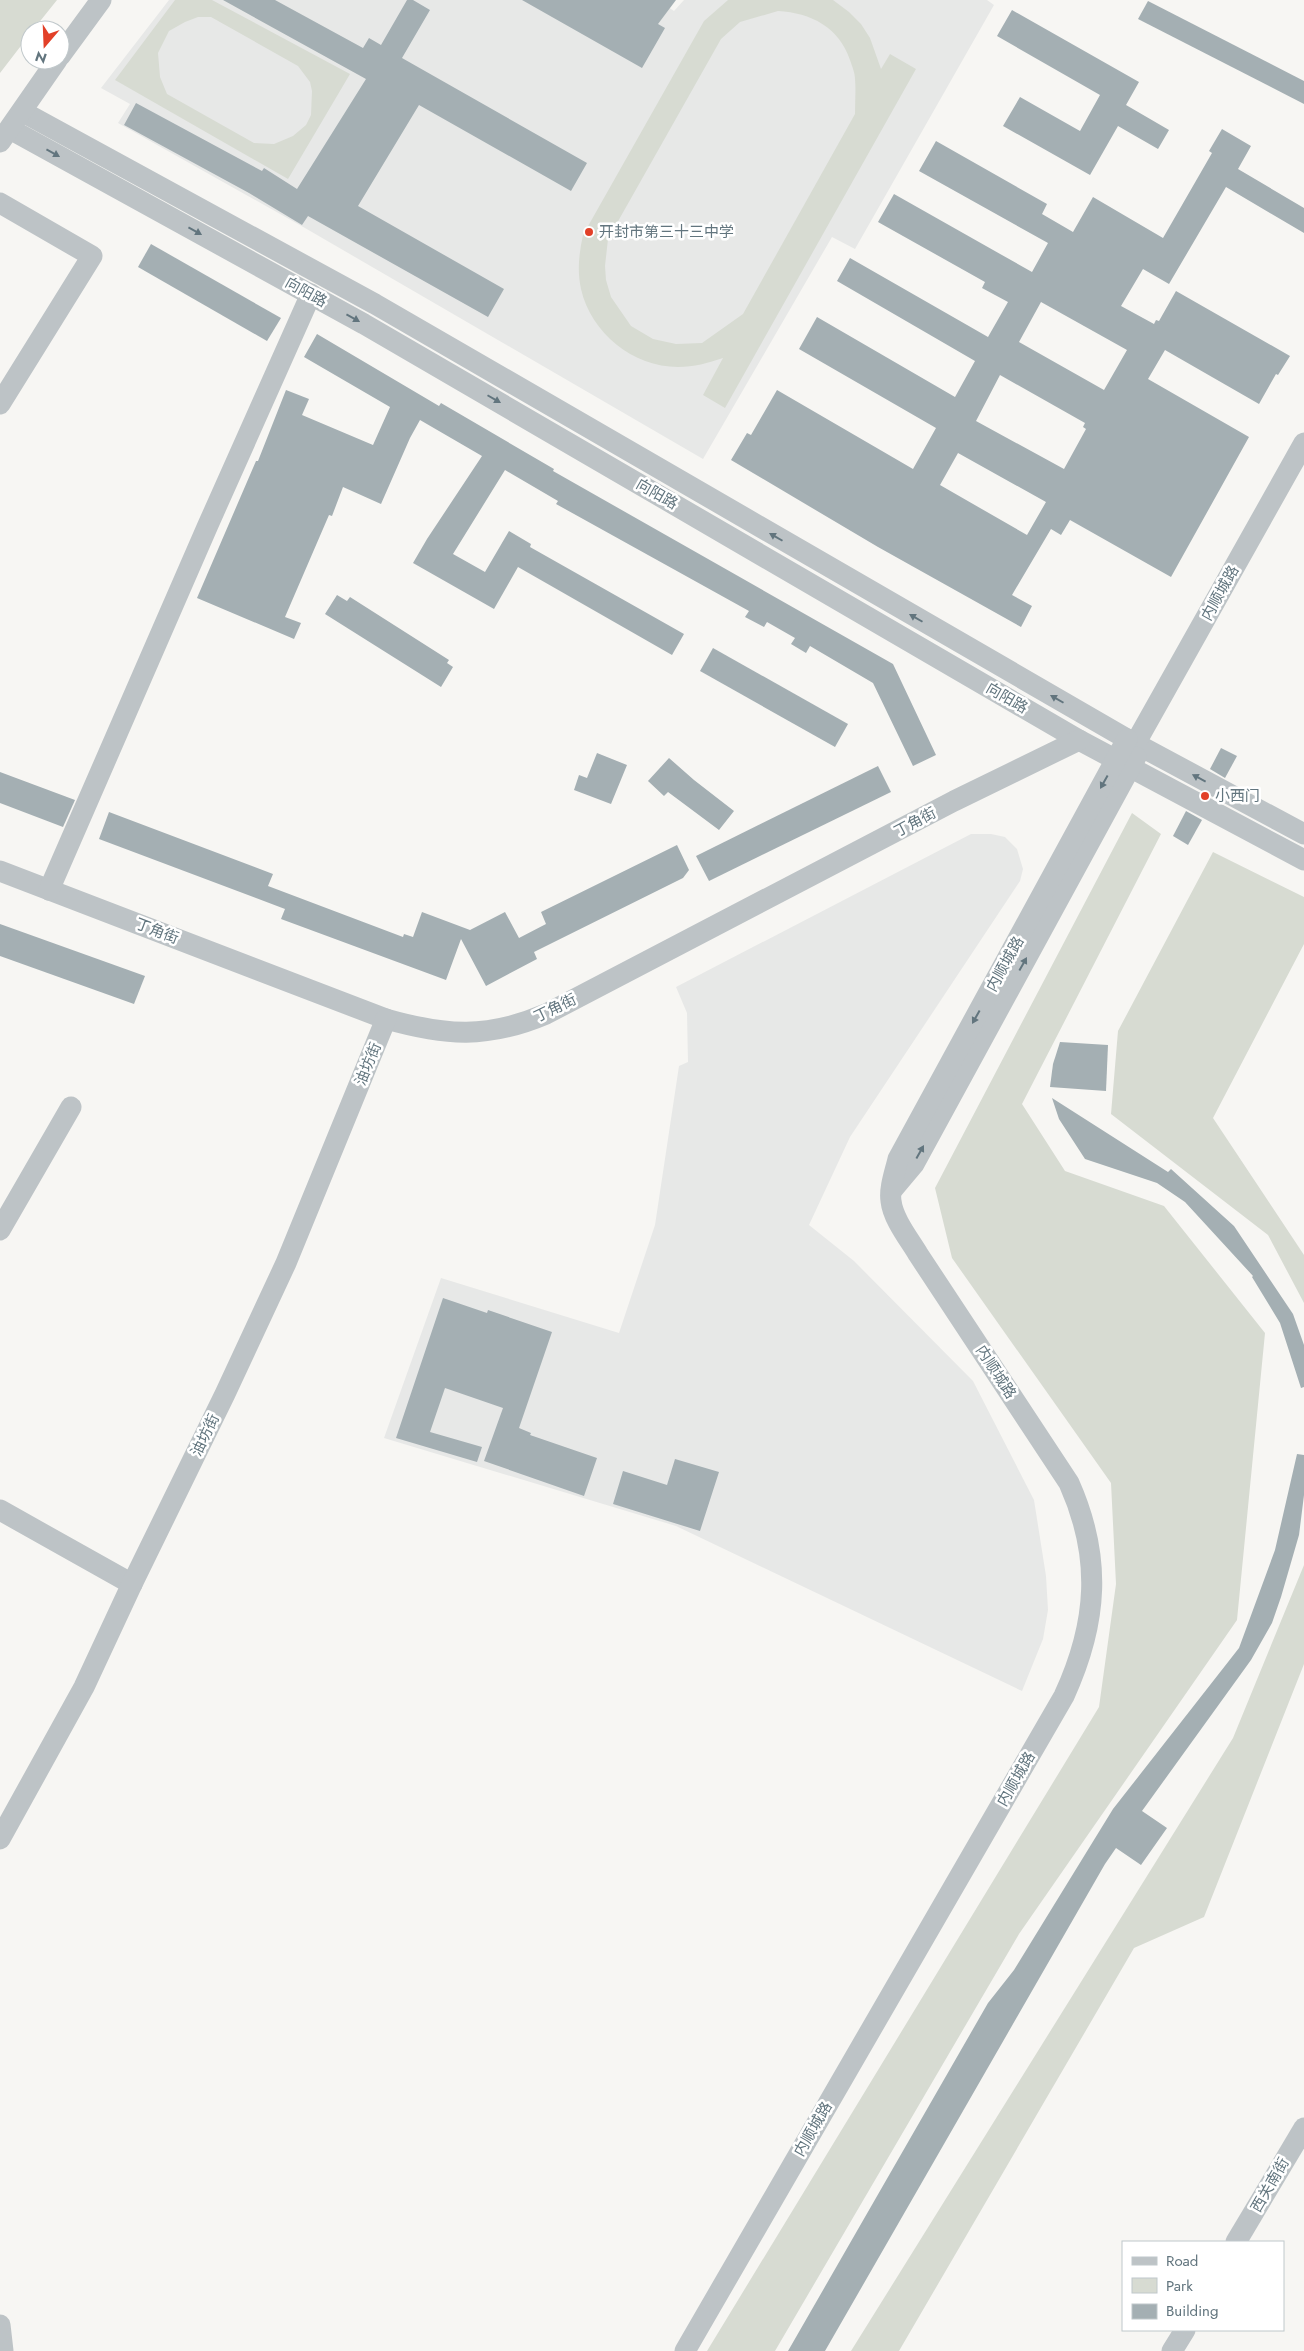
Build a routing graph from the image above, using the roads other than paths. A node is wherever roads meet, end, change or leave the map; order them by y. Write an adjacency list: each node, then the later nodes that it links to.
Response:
1 (100, 0): 2 (street)
2 (70, 42)
3 (50, 70): 4 (street)
4 (23, 112): 5 (street); 11 (street, 向阳路, one-way to 4)
5 (5, 136): 7 (street, 向阳路, one-way to 7)
6 (0, 203): 8 (street)
7 (311, 294): 10 (street, 向阳路, one-way to 10); 16 (street)
8 (0, 404)
9 (1304, 443): 11 (street, 内顺城路)
10 (1079, 740): 12 (street, 向阳路); 17 (street, 丁角街)
11 (1135, 743): 12 (street, 内顺城路); 13 (street, 向阳路, one-way to 11)
12 (1123, 764): 14 (street, 向阳路); 28 (street, 内顺城路)
13 (1304, 834)
14 (1304, 860)
15 (0, 871): 16 (street, 丁角街)
16 (49, 890): 17 (street, 丁角街)
17 (386, 1019): 21 (street, 油坊街)
18 (71, 1107): 19 (street)
19 (0, 1230)
20 (0, 1510): 21 (street)
21 (132, 1584): 22 (street, 油坊街)
22 (0, 1839)
23 (1304, 2128): 24 (street, 西关南街)
24 (1237, 2241)
25 (0, 2325): 27 (street)
26 (1184, 2331): 29 (street)
27 (3, 2351)
28 (685, 2351)
29 (1172, 2351)

